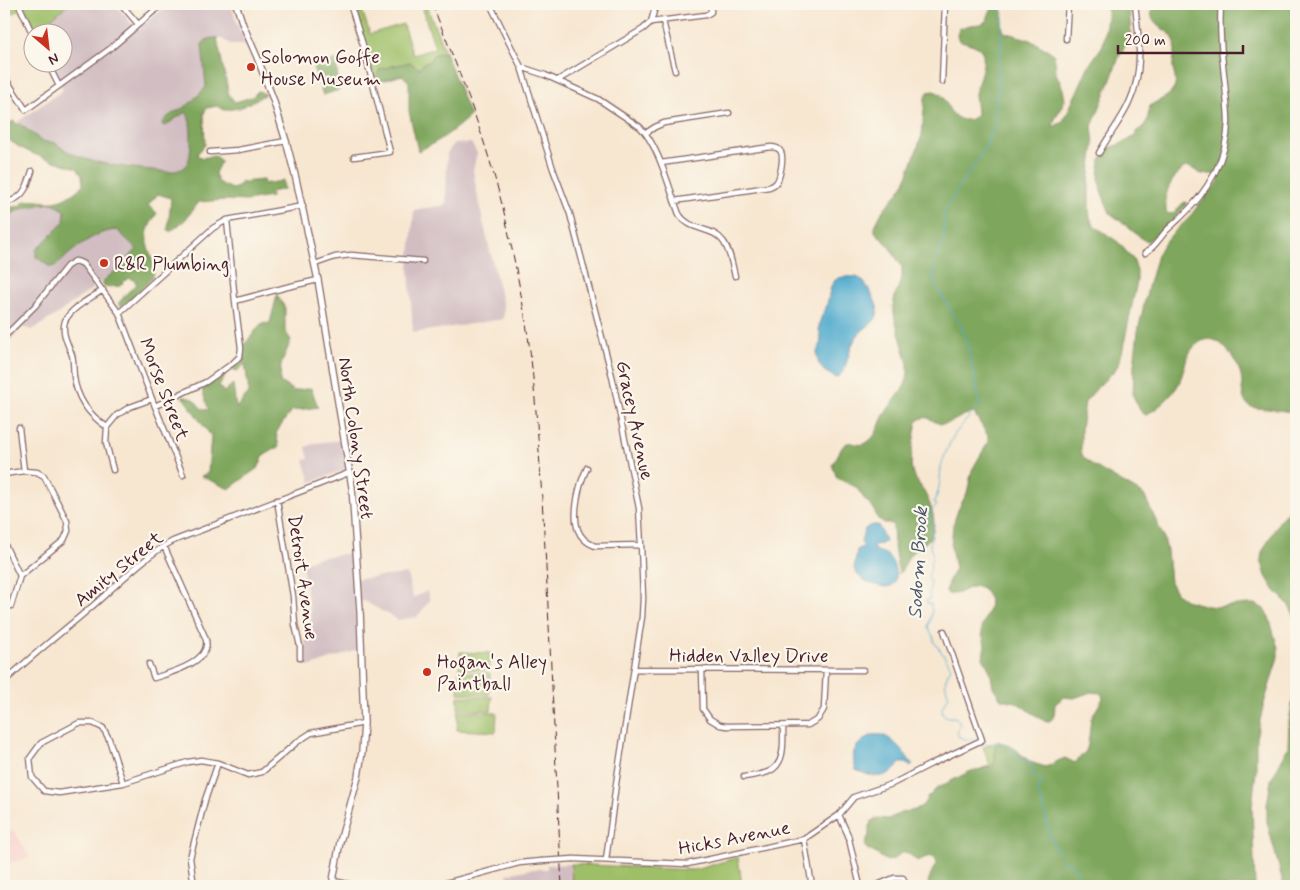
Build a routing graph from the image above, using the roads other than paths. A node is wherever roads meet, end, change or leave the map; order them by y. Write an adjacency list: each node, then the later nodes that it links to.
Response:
1 (121, 4): 16 (street)
2 (162, 4): 16 (street)
3 (236, 4): 27 (main road, North Colony Street)
4 (350, 4): 30 (street)
5 (490, 4): 18 (street, Gracey Avenue)
6 (656, 4): 15 (street)
7 (711, 4): 13 (street)
8 (945, 4): 23 (street)
9 (1068, 4): 17 (street)
10 (1135, 4): 29 (street)
11 (1221, 4): 37 (street)
12 (20, 7): 14 (street)
13 (663, 21): 15 (street); 19 (street)
14 (27, 22)
15 (650, 22): 22 (street)
16 (138, 24): 24 (street)
17 (1066, 39)
18 (521, 67): 22 (street); 58 (street, Gracey Avenue)
19 (675, 71)
20 (52, 72): 24 (street)
21 (4, 76): 24 (street)
22 (558, 80): 26 (street)
23 (942, 82)
24 (59, 86)
25 (729, 114): 26 (street)
26 (646, 133): 31 (street)
27 (286, 141): 28 (street); 35 (main road, North Colony Street)
28 (210, 152)
29 (1099, 153)
30 (354, 157)
31 (661, 163): 34 (street); 34 (street)
32 (32, 171): 33 (street)
33 (4, 199)
34 (674, 201): 40 (street)
35 (303, 206): 36 (street); 39 (main road, North Colony Street)
36 (227, 220): 43 (street); 44 (street)
37 (1144, 253)
38 (423, 261): 39 (street)
39 (315, 264): 41 (main road, North Colony Street)
40 (735, 276)
41 (318, 280): 43 (street); 53 (main road, North Colony Street)
42 (103, 290): 44 (street, Morse Street); 45 (street, Morse Street); 48 (street)
43 (235, 301): 47 (street)
44 (119, 313): 46 (street, Morse Street)
45 (4, 337)
46 (152, 399): 47 (street, Morse Street); 48 (street)
47 (155, 406): 55 (street, Morse Street)
48 (107, 427): 51 (street)
49 (19, 428): 52 (street)
50 (587, 468): 58 (street)
51 (113, 470)
52 (24, 471): 54 (street); 60 (street)
53 (350, 472): 56 (street, Amity Street); 70 (main road, North Colony Street)
54 (4, 474)
55 (183, 475)
56 (278, 500): 59 (street, Amity Street); 63 (street, Detroit Avenue)
57 (4, 544): 60 (street)
58 (641, 545): 65 (street, Gracey Avenue)
59 (164, 546): 64 (street); 69 (street, Amity Street)
60 (20, 576): 61 (street)
61 (11, 606)
62 (944, 632): 75 (street, Hicks Avenue)
63 (300, 658)
64 (149, 664)
65 (634, 669): 66 (street, Hidden Valley Drive); 77 (street, Gracey Avenue)
66 (702, 670): 67 (street, Hidden Valley Drive); 71 (street)
67 (826, 670): 68 (street, Hidden Valley Drive); 71 (street)
68 (863, 670)
69 (4, 682)
70 (364, 723): 72 (street); 78 (main road, North Colony Street)
71 (783, 726): 73 (street)
72 (218, 764): 74 (street); 79 (street)
73 (744, 777)
74 (122, 783): 74 (street)
75 (839, 815): 76 (street, Hicks Avenue); 83 (street)
76 (804, 839): 77 (street, Hicks Avenue); 82 (street)
77 (606, 860): 81 (street, Hicks Avenue, bridge)
78 (333, 883): 80 (street)
79 (194, 886)
80 (358, 886)
81 (435, 886)
82 (812, 886)
83 (860, 886)
84 (875, 886): 85 (street)
85 (907, 886)

